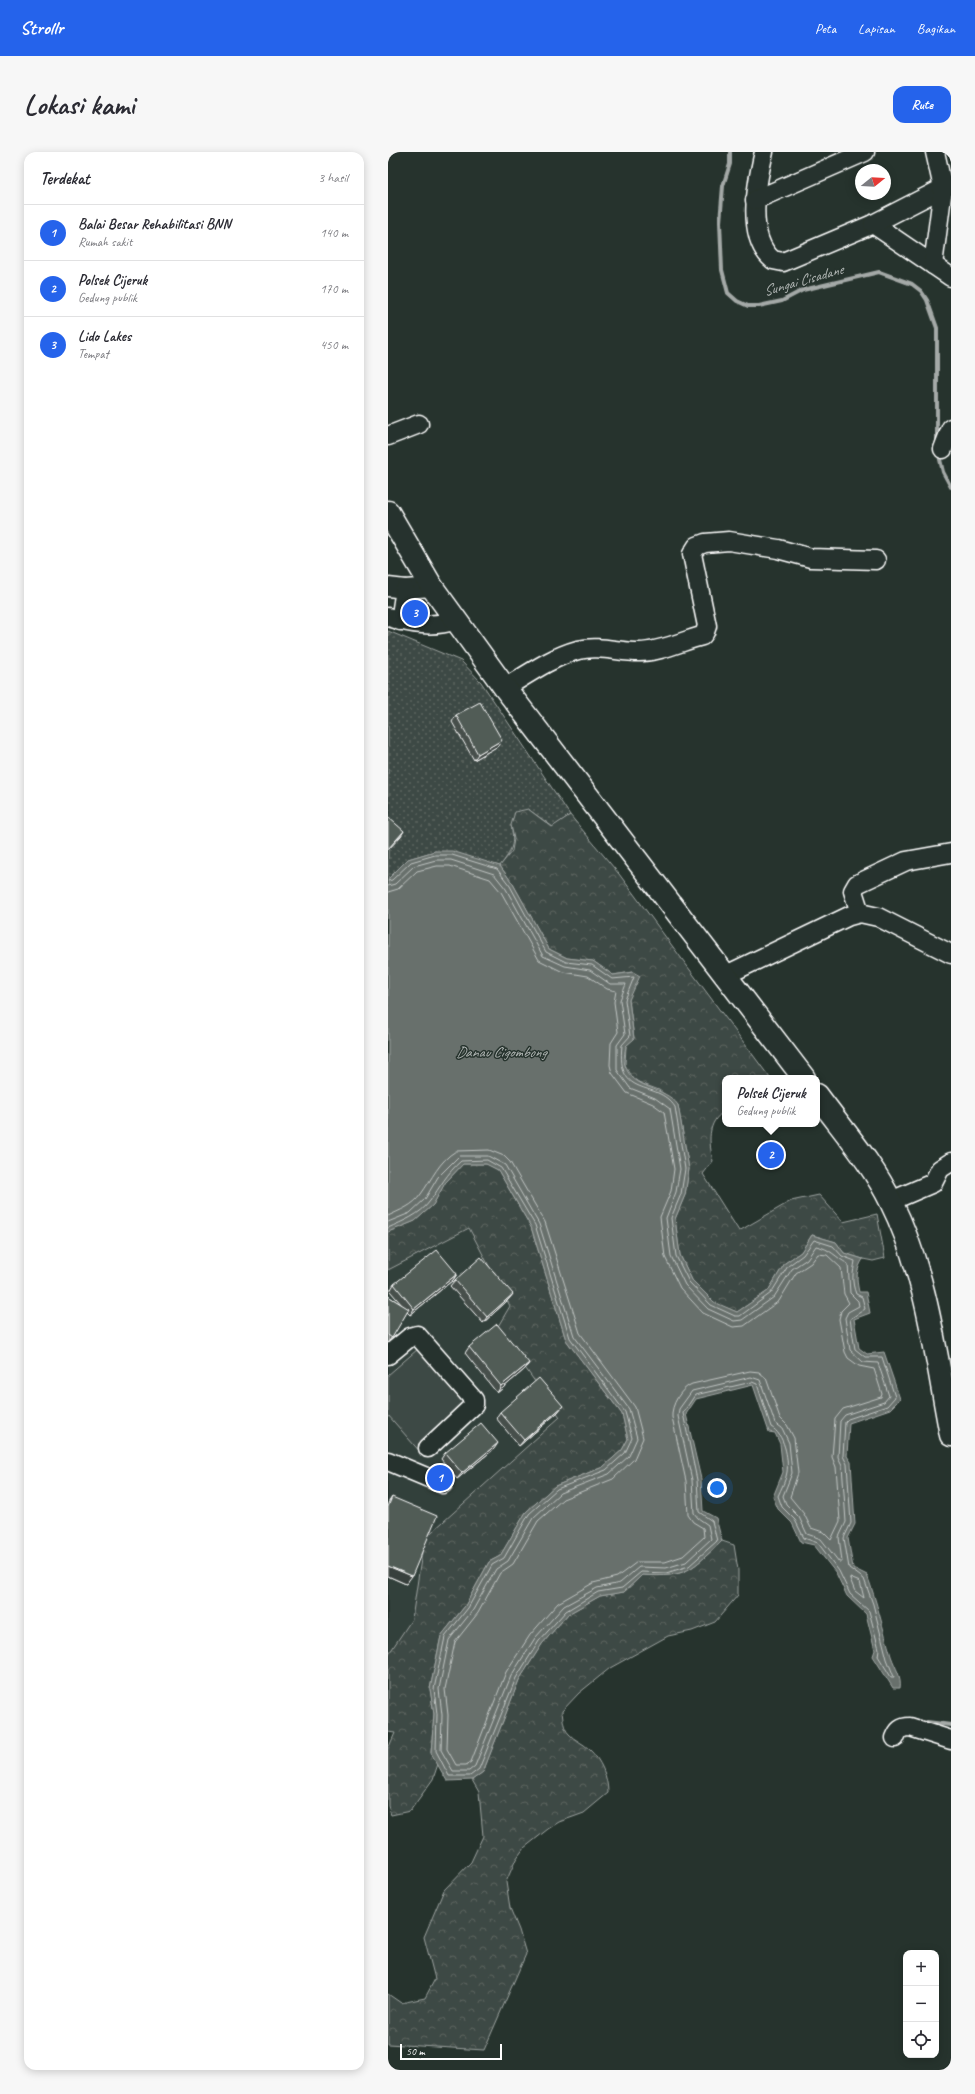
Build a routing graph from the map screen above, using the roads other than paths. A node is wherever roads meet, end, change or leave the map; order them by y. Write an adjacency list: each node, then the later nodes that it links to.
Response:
1 (764, 152): 5 (street)
2 (865, 152): 5 (street)
3 (935, 152): 4 (street)
4 (947, 187): 6 (street); 7 (street)
5 (755, 200): 6 (street)
6 (873, 224): 7 (street)
7 (933, 265): 8 (street)
8 (951, 277)
9 (419, 424): 11 (street)
10 (951, 428): 12 (street)
11 (388, 436)
12 (943, 449)
13 (388, 512): 15 (highway)
14 (876, 560): 19 (street)
15 (432, 587): 16 (street); 18 (highway)
16 (396, 588): 17 (street)
17 (394, 619): 18 (street)
18 (456, 620): 19 (highway)
19 (505, 688): 23 (highway)
20 (951, 853): 21 (street)
21 (860, 913): 22 (street); 23 (street)
22 (951, 954)
23 (726, 975): 24 (highway)
24 (802, 1075)
25 (820, 1099): 27 (highway)
26 (951, 1162): 27 (street)
27 (891, 1201): 29 (highway)
28 (388, 1356): 30 (street)
29 (951, 1436)
30 (428, 1448)
31 (388, 1461): 32 (street)
32 (443, 1484)
33 (895, 1738): 34 (street)
34 (951, 1740)

